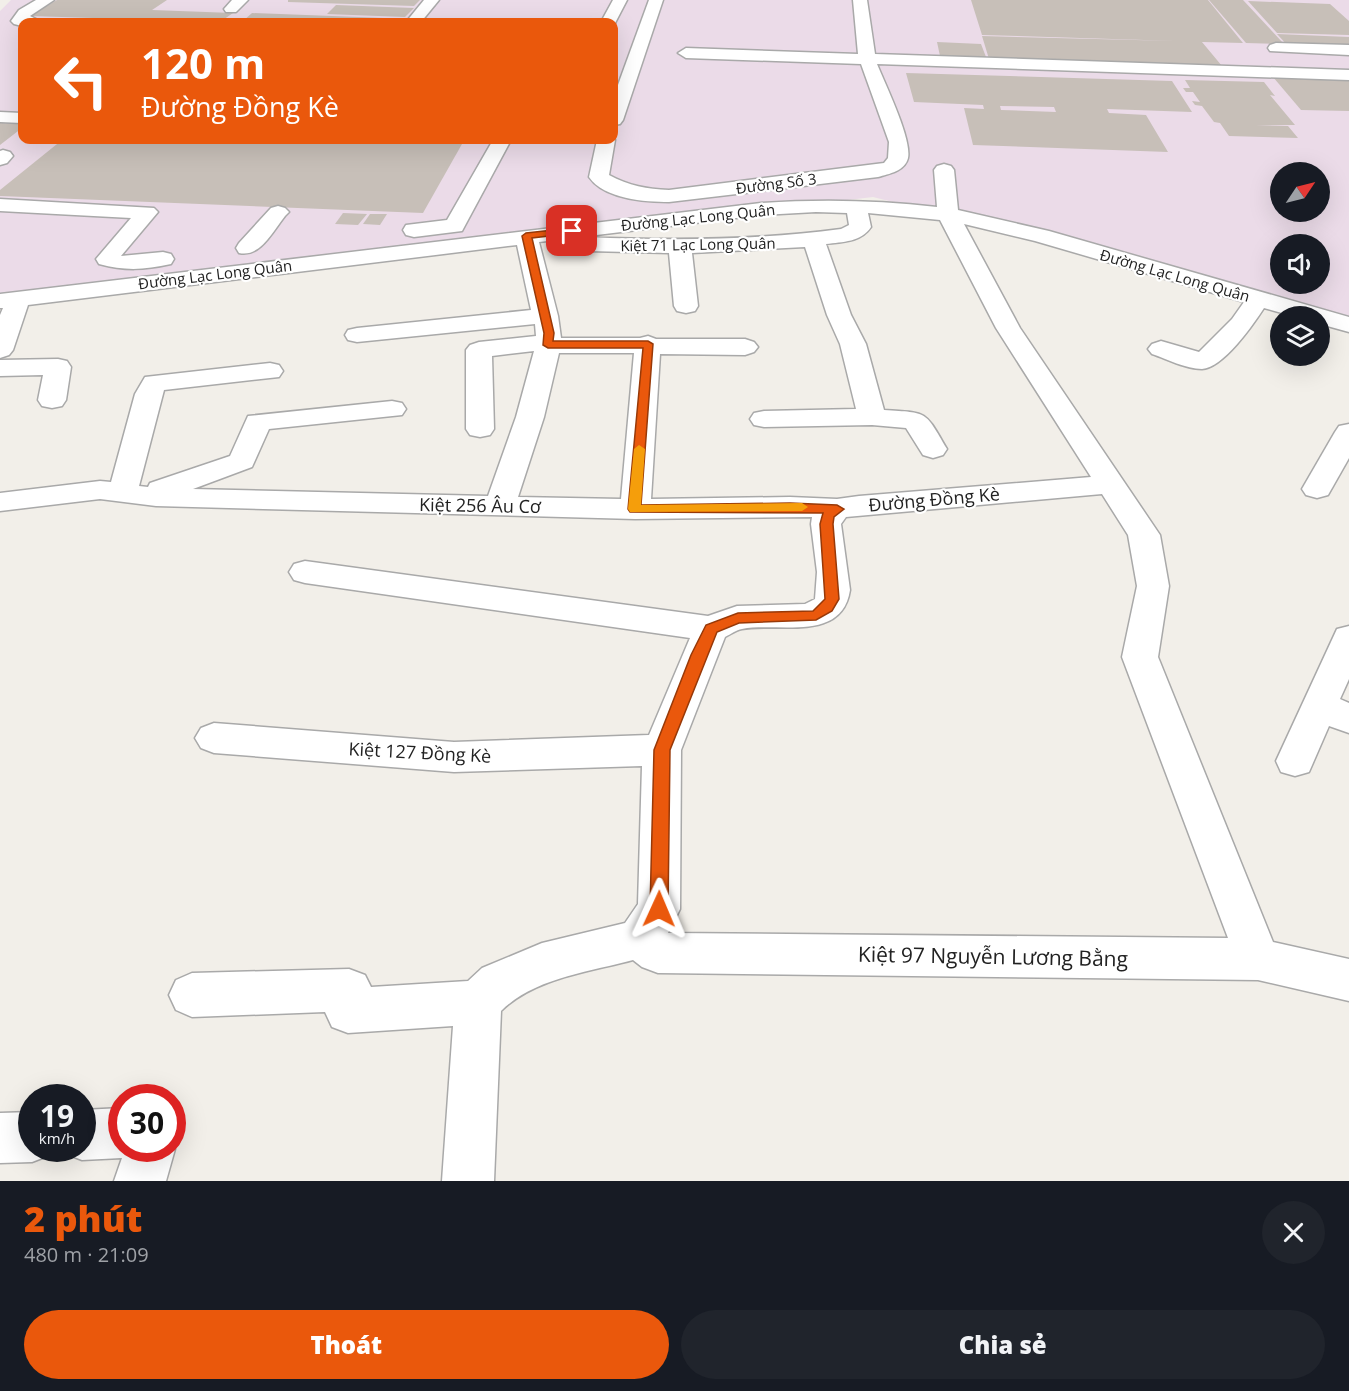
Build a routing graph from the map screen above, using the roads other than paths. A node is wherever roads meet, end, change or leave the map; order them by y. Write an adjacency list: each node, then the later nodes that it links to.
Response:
1 (47, 0): 6 (street)
2 (432, 0): 7 (street)
3 (620, 0): 8 (street)
4 (656, 0): 12 (street)
5 (860, 0): 16 (street)
6 (29, 18)
7 (416, 18)
8 (611, 18)
9 (18, 23): 10 (street)
10 (2, 25)
11 (623, 37): 12 (street)
12 (643, 37): 18 (street)
13 (1276, 48): 14 (street)
14 (1349, 50)
15 (686, 53): 16 (street)
16 (869, 65): 17 (street); 22 (street, Đường Số 3)
17 (1349, 75)
18 (618, 109)
19 (0, 117): 20 (street)
20 (18, 118)
21 (500, 144): 28 (street)
22 (605, 144)
23 (944, 170): 27 (street)
24 (0, 205): 35 (street)
25 (857, 207): 27 (street, Đường Lạc Long Quân); 29 (street, Đường Lạc Long Quân); 30 (street, Kiệt 71 Lạc Long Quân)
26 (278, 212): 33 (street)
27 (948, 214): 37 (street, Đường Lạc Long Quân); 56 (street)
28 (385, 233)
29 (537, 235): 32 (street, Kiệt 71 Lạc Long Quân); 36 (street, Đường Lạc Long Quân); 39 (street)
30 (814, 240): 32 (street, Kiệt 71 Lạc Long Quân); 51 (street)
31 (282, 245): 33 (street)
32 (680, 247): 38 (street)
33 (247, 248): 34 (street)
34 (225, 251)
35 (181, 257)
36 (9, 299): 46 (street)
37 (1258, 299): 40 (street, Đường Lạc Long Quân); 45 (street)
38 (686, 306)
39 (546, 316): 41 (street); 42 (street)
40 (1349, 325)
41 (357, 335)
42 (548, 343): 43 (street); 53 (street); 60 (street)
43 (648, 344): 44 (street); 61 (street)
44 (745, 347)
45 (1161, 349)
46 (0, 350)
47 (0, 368): 49 (street)
48 (270, 371): 58 (street)
49 (52, 400)
50 (392, 409): 58 (street)
51 (871, 412): 52 (street); 55 (street)
52 (764, 419)
53 (480, 429)
54 (1349, 432): 57 (street)
55 (933, 449)
56 (1111, 484): 62 (street, Đường Đồng Kè); 71 (street)
57 (1317, 489)
58 (135, 494): 59 (street, Kiệt 256 Âu Cơ); 60 (street, Kiệt 256 Âu Cơ)
59 (0, 502)
60 (500, 506): 61 (street, Kiệt 256 Âu Cơ)
61 (634, 509): 62 (street, Kiệt 256 Âu Cơ)
62 (837, 509): 64 (street)
63 (305, 572): 64 (street)
64 (711, 629): 68 (street)
65 (1349, 638): 66 (street)
66 (1334, 712): 69 (street)
67 (214, 738): 68 (street, Kiệt 127 Đồng Kè)
68 (662, 750): 70 (street)
69 (1295, 761)
70 (639, 939): 71 (street, Kiệt 97 Nguyễn Lương Bằng); 74 (street)
71 (1258, 959): 72 (street, Kiệt 97 Nguyễn Lương Bằng)
72 (1349, 980)
73 (192, 995): 74 (street)
74 (478, 1002): 79 (street)
75 (18, 1137): 76 (street)
76 (0, 1138)
77 (146, 1162): 78 (street)
78 (140, 1181)
79 (468, 1181)

